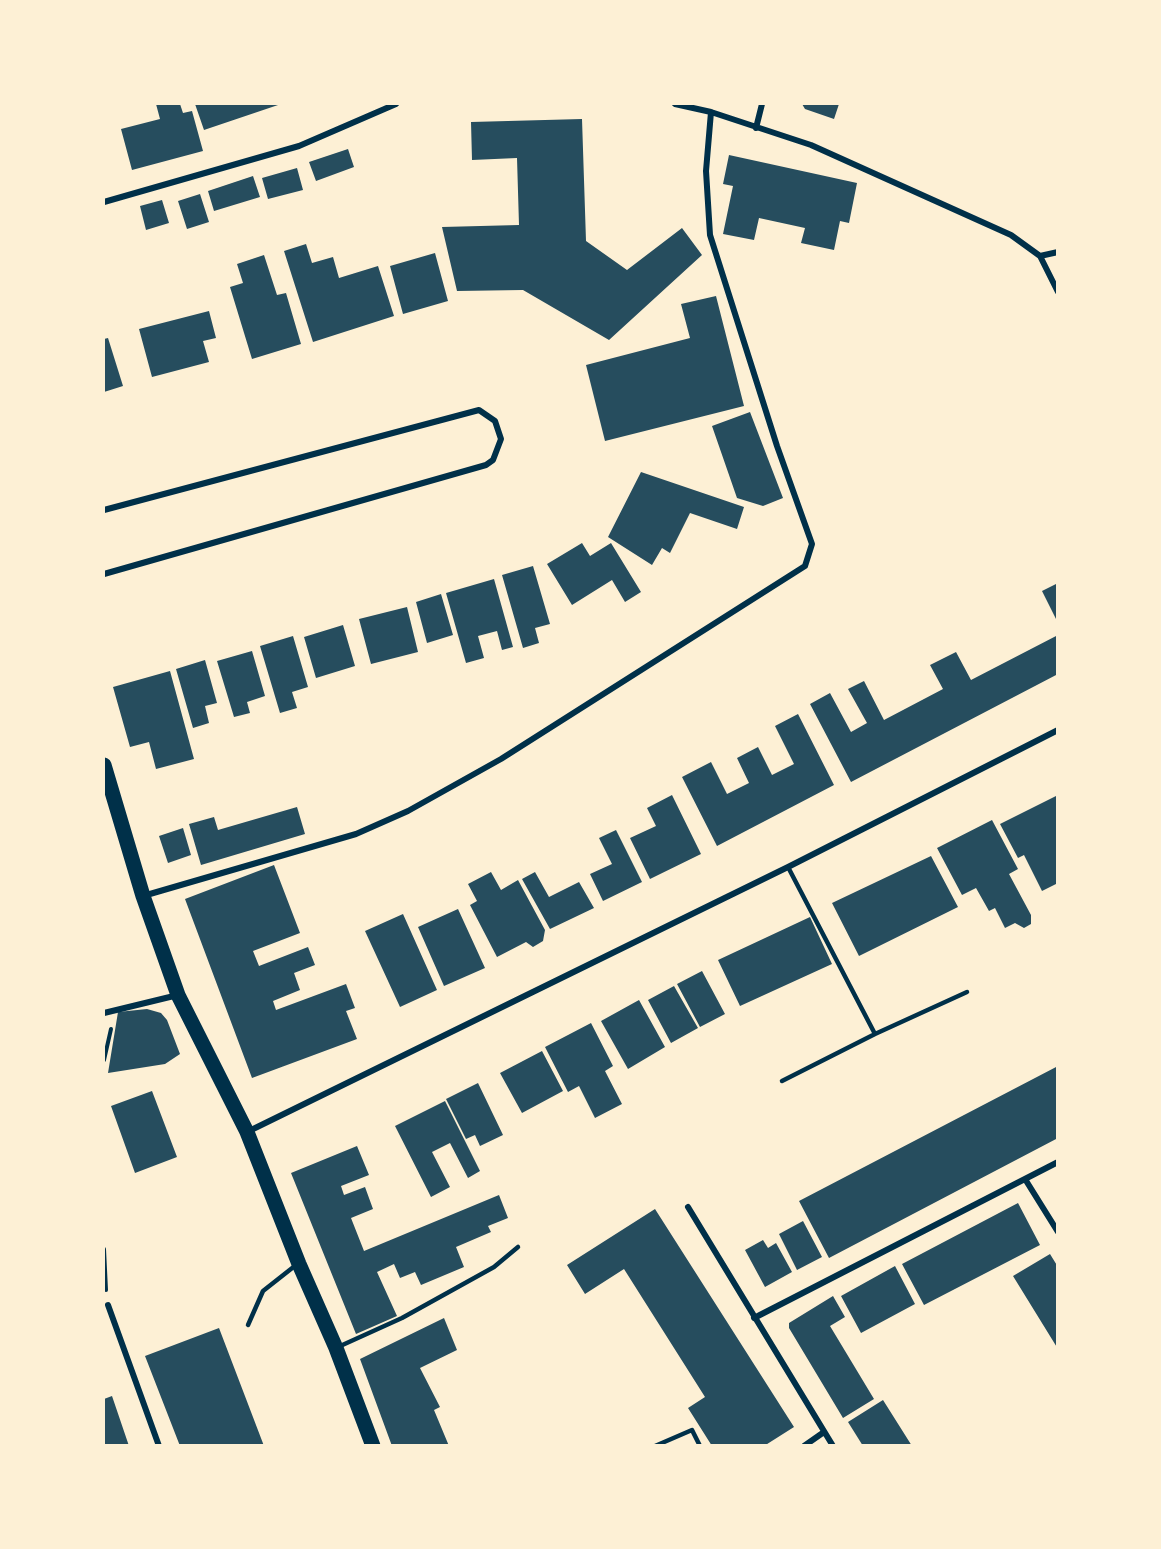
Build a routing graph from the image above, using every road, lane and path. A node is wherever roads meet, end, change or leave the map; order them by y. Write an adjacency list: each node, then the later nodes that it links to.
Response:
1 (396, 104): 6 (street)
2 (675, 104): 4 (street)
3 (762, 104): 5 (street)
4 (711, 112): 5 (street); 15 (street)
5 (756, 128): 8 (street)
6 (104, 202)
7 (1058, 252): 8 (street)
8 (1040, 256): 9 (street)
9 (1058, 292)
10 (104, 510): 11 (street)
11 (104, 574)
12 (1058, 730): 14 (street)
13 (104, 765): 15 (main road)
14 (788, 867): 20 (lane); 23 (street)
15 (143, 896): 17 (main road)
16 (967, 992): 20 (lane)
17 (178, 995): 18 (street); 23 (main road)
18 (115, 1010): 19 (street); 21 (path)
19 (104, 1013)
20 (875, 1034): 22 (lane)
21 (104, 1060)
22 (782, 1081)
23 (247, 1132): 30 (main road)
24 (1058, 1162): 25 (street)
25 (1025, 1179): 27 (street); 32 (street)
26 (688, 1207): 32 (street)
27 (1058, 1232)
28 (519, 1247): 34 (lane)
29 (104, 1249): 31 (path)
30 (298, 1264): 33 (lane); 34 (main road)
31 (108, 1305): 36 (street)
32 (754, 1318): 35 (street)
33 (248, 1325)
34 (336, 1348): 37 (main road)
35 (824, 1432): 40 (street); 41 (street)
36 (159, 1446)
37 (373, 1446)
38 (655, 1446): 39 (lane)
39 (700, 1446)
40 (804, 1446)
41 (833, 1446)

